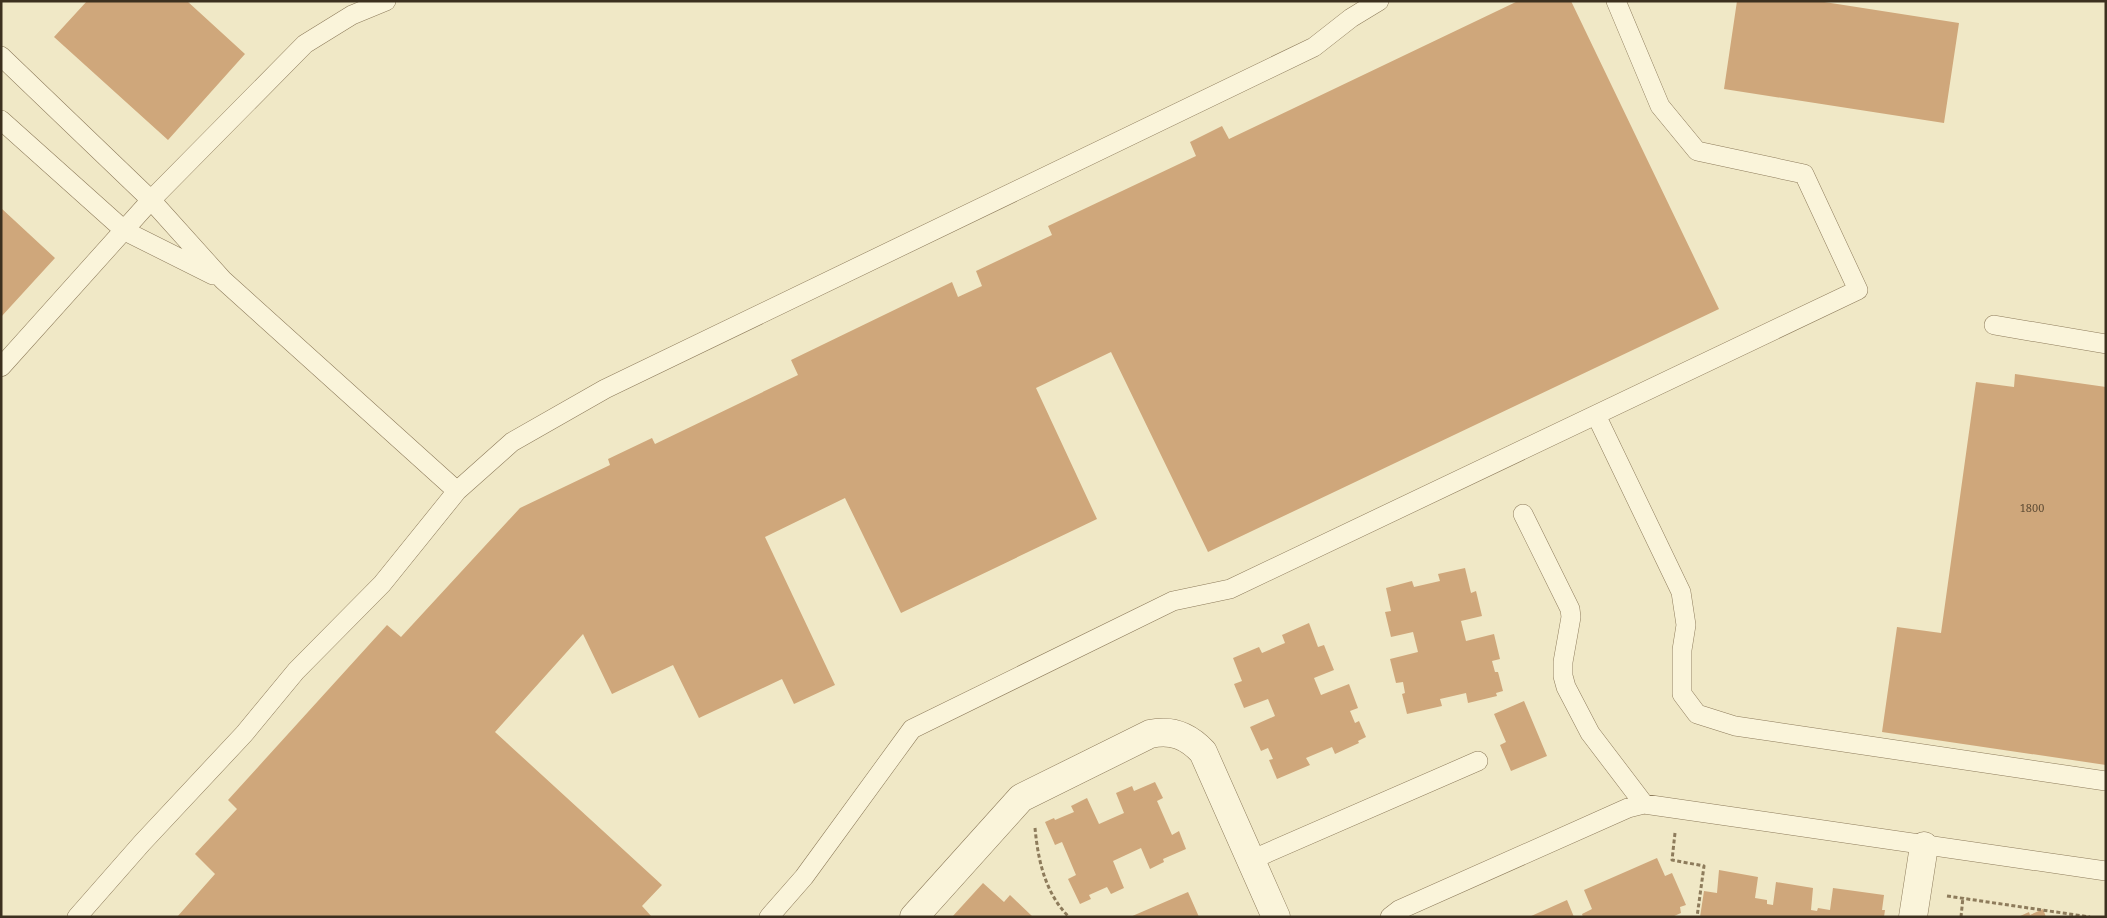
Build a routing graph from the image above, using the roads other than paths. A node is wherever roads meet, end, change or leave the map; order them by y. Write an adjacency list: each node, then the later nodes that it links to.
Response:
1 (386, 1): 6 (lane)
2 (1379, 1): 13 (lane)
3 (1616, 1): 12 (lane)
4 (1, 56): 6 (lane)
5 (1, 120): 7 (lane)
6 (151, 200): 7 (lane); 8 (lane)
7 (125, 231): 8 (lane); 11 (lane)
8 (223, 280): 13 (lane)
9 (1994, 325): 10 (lane)
10 (2106, 344)
11 (1, 367)
12 (1596, 415): 16 (lane); 23 (lane)
13 (457, 491): 22 (lane)
14 (1523, 514): 17 (lane)
15 (1478, 761): 19 (lane)
16 (2106, 781)
17 (1644, 804): 18 (lane); 26 (lane)
18 (1924, 846): 20 (lane); 21 (street)
19 (1251, 860): 24 (street); 25 (street)
20 (2106, 871)
21 (1914, 905)
22 (77, 917)
23 (769, 917)
24 (914, 917)
25 (1276, 917)
26 (1390, 917)

